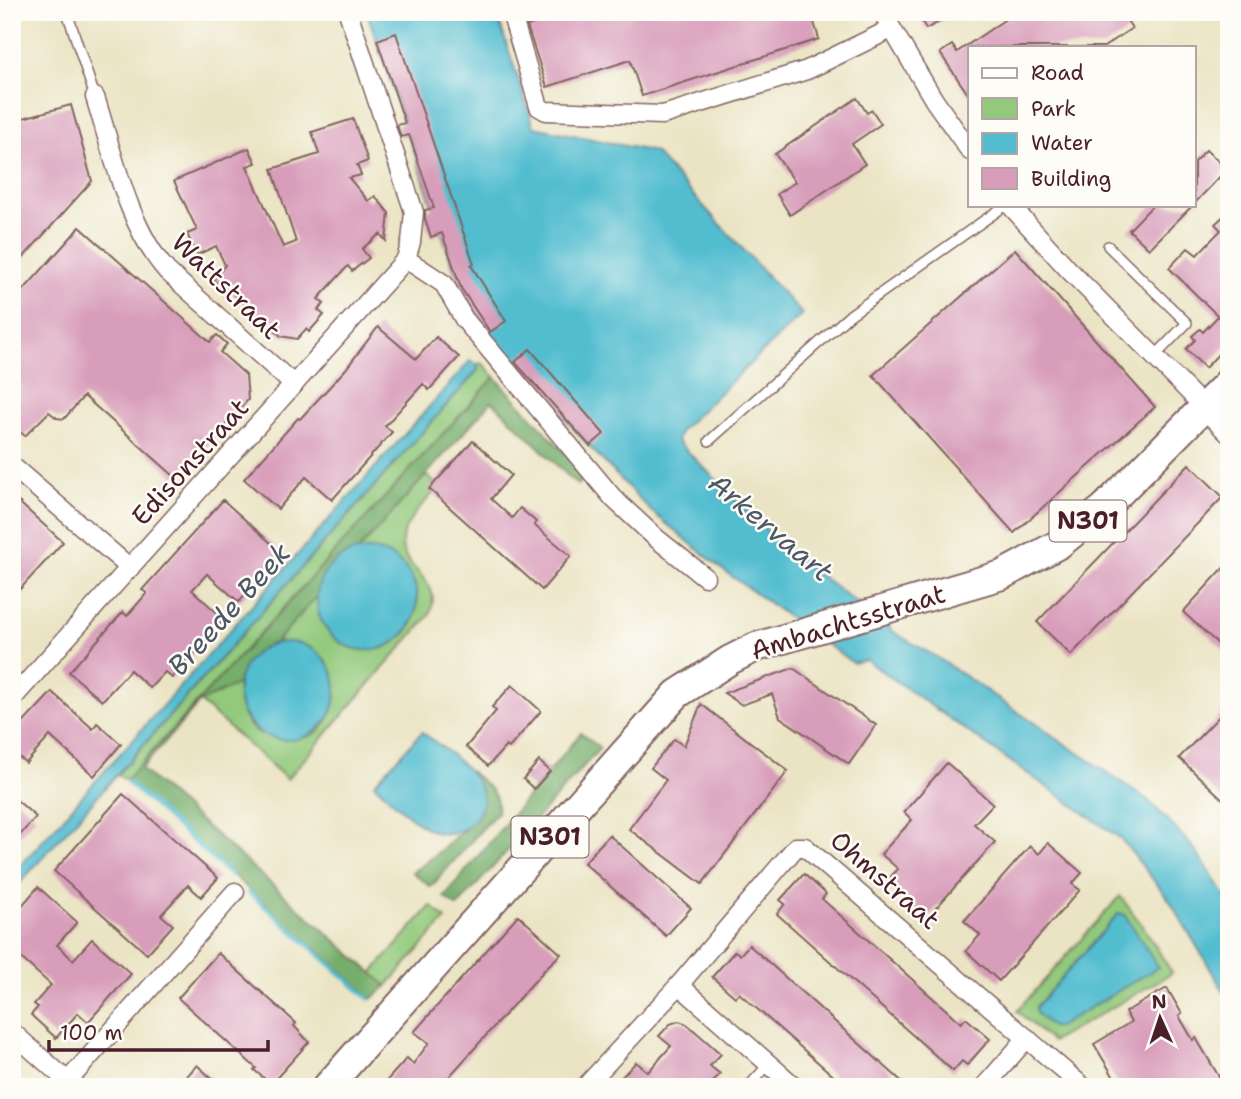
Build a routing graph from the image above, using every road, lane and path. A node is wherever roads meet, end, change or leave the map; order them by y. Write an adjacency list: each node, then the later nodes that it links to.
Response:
1 (67, 12): 6 (lane)
2 (348, 12): 11 (street)
3 (511, 12): 5 (street)
4 (882, 12): 5 (street)
5 (891, 29): 7 (street)
6 (95, 97): 14 (street, Wattstraat)
7 (968, 148)
8 (1007, 206): 17 (lane)
9 (1009, 206): 12 (street)
10 (1108, 246): 12 (lane)
11 (406, 259): 14 (street, Edisonstraat); 20 (street)
12 (1154, 357): 15 (street)
13 (1229, 382): 15 (main road, Ambachtsstraat / N301)
14 (294, 385): 19 (street, Edisonstraat)
15 (1204, 407): 16 (street); 28 (main road, Ambachtsstraat / N301)
16 (1229, 432)
17 (709, 441)
18 (12, 466): 19 (street)
19 (131, 568): 21 (street, Edisonstraat)
20 (705, 577)
21 (12, 699)
22 (234, 892): 27 (street)
23 (679, 985): 25 (street, Ohmstraat); 26 (street); 29 (street, Ohmstraat)
24 (12, 1032): 27 (street)
25 (1027, 1038): 32 (street); 33 (street, Ohmstraat)
26 (769, 1064): 30 (lane); 31 (street)
27 (71, 1084)
28 (327, 1087)
29 (585, 1087)
30 (748, 1087)
31 (795, 1087)
32 (984, 1087)
33 (1083, 1087)

